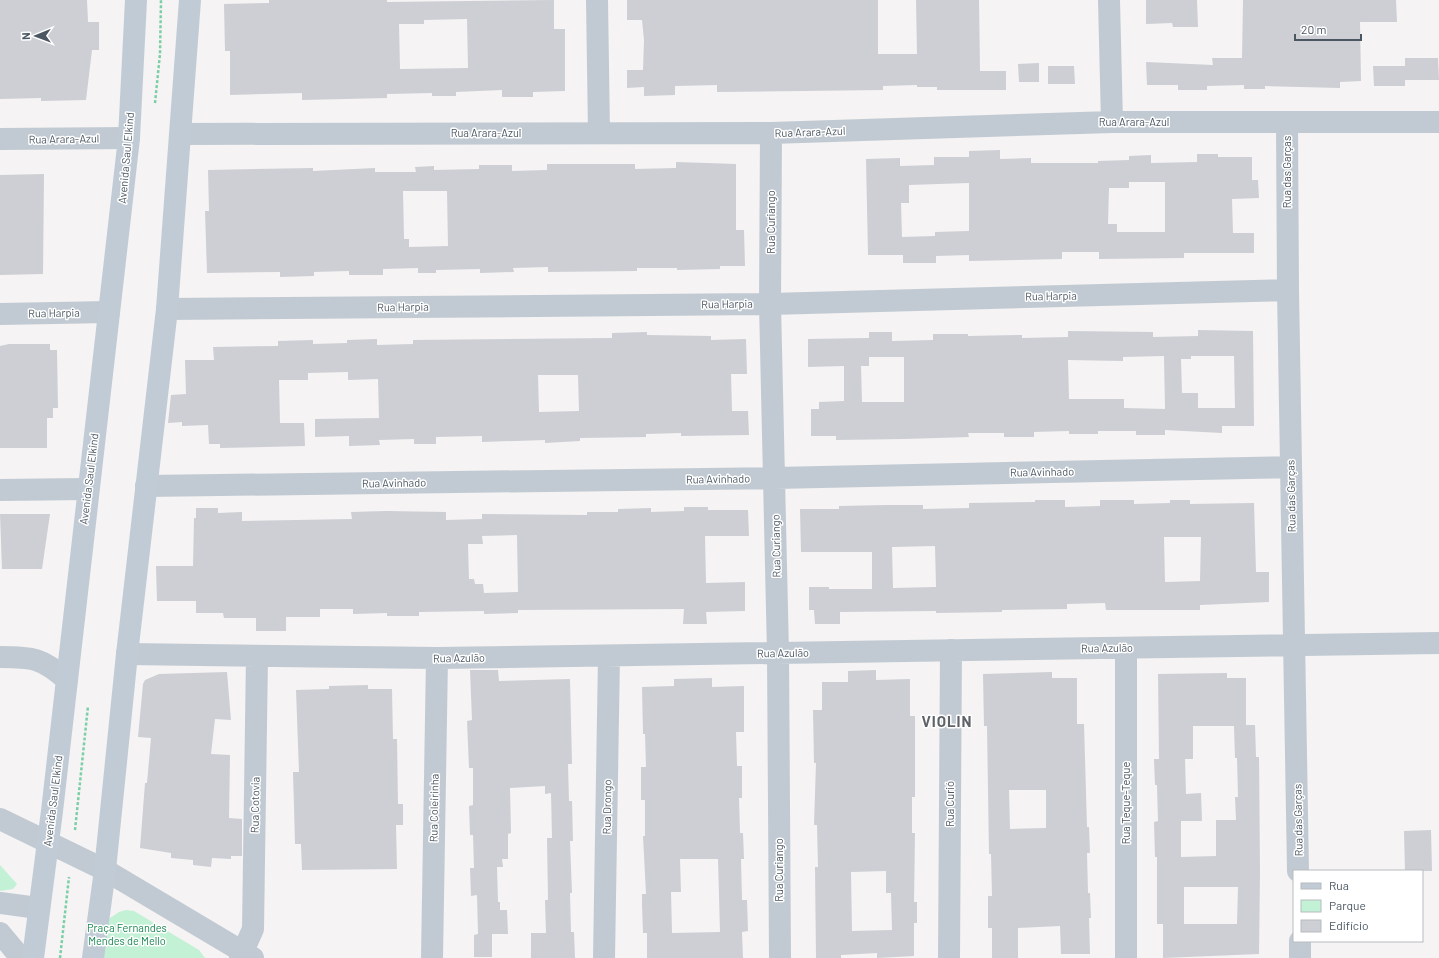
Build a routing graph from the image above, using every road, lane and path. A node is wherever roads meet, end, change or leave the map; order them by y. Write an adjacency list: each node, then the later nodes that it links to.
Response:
1 (136, 0): 11 (main road, Avenida Saul Elkind)
2 (190, 0): 10 (main road)
3 (598, 0): 8 (street)
4 (1109, 0): 5 (street)
5 (1112, 122): 6 (street, Rua Arara-Azul); 9 (street, Rua Arara-Azul)
6 (1287, 122): 7 (street, Rua Arara-Azul); 13 (street, Rua das Garças)
7 (1439, 122)
8 (599, 133): 9 (street, Rua Arara-Azul); 10 (street, Rua Arara-Azul)
9 (771, 133): 14 (street, Rua Curiango)
10 (181, 134): 15 (main road)
11 (129, 138): 12 (street, Rua Arara-Azul); 16 (main road, Avenida Saul Elkind)
12 (0, 139)
13 (1288, 290): 14 (street, Rua Harpia); 18 (street, Rua das Garças)
14 (770, 304): 15 (street, Rua Harpia); 19 (street, Rua Curiango)
15 (167, 309): 20 (main road)
16 (109, 312): 17 (street, Rua Harpia); 21 (main road, Avenida Saul Elkind)
17 (0, 314)
18 (1291, 467): 19 (street, Rua Avinhado); 24 (street, Rua das Garças)
19 (775, 478): 20 (street, Rua Avinhado); 27 (street, Rua Curiango)
20 (146, 486): 28 (main road)
21 (87, 489): 22 (street); 33 (main road, Avenida Saul Elkind)
22 (0, 490)
23 (1439, 643): 24 (street, Rua Azulão)
24 (1295, 645): 25 (street, Rua Azulão); 37 (street, Rua das Garças)
25 (1126, 648): 26 (street, Rua Azulão); 50 (street, Rua Teque-Teque)
26 (951, 650): 27 (street, Rua Azulão); 49 (street, Rua Curió)
27 (778, 653): 30 (street, Rua Azulão); 48 (street, Rua Curiango)
28 (127, 654): 29 (street, Rua Azulão); 36 (main road)
29 (256, 656): 32 (street, Rua Azulão); 42 (street, Rua Cotovia)
30 (610, 656): 32 (street, Rua Azulão); 47 (street, Rua Drongo)
31 (0, 657): 33 (street)
32 (437, 658): 46 (street, Rua Coleirinha)
33 (67, 680): 35 (main road, Avenida Saul Elkind)
34 (0, 819): 35 (street)
35 (48, 841): 36 (street); 39 (main road, Avenida Saul Elkind)
36 (105, 870): 42 (street); 45 (main road)
37 (1298, 870)
38 (0, 903): 39 (street)
39 (38, 908): 44 (main road, Avenida Saul Elkind)
40 (0, 933): 43 (street)
41 (1300, 942): 51 (street)
42 (245, 956)
43 (21, 958)
44 (32, 958)
45 (93, 958)
46 (432, 958)
47 (604, 958)
48 (780, 958)
49 (949, 958)
50 (1126, 958)
51 (1300, 958)

